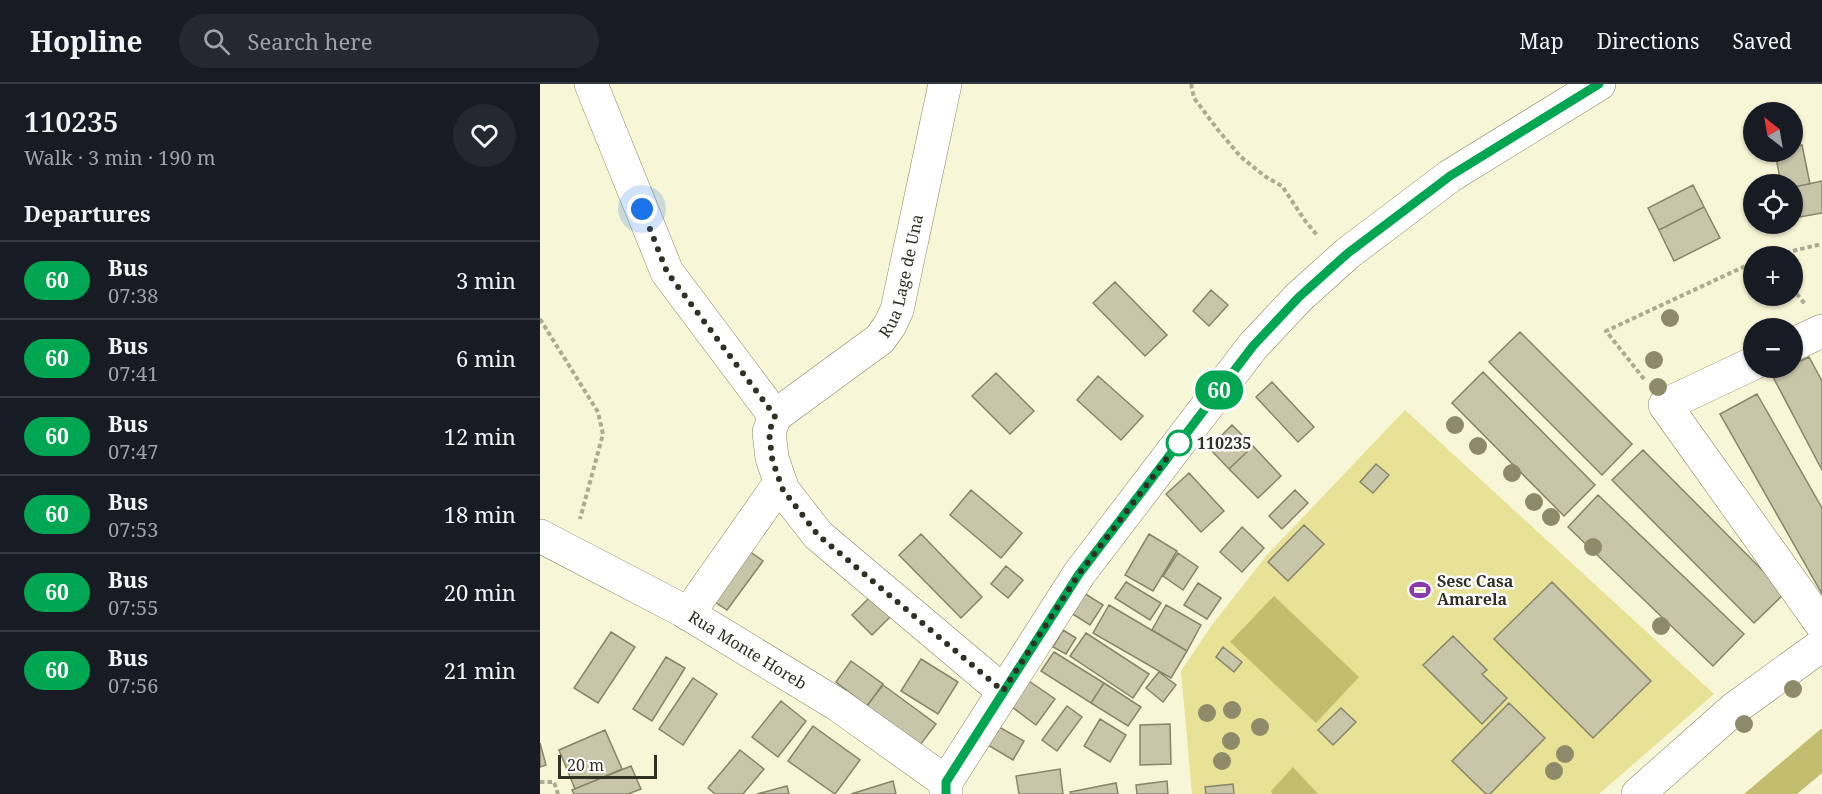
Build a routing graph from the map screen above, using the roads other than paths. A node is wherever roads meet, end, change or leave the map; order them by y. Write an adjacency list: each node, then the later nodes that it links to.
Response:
1 (591, 84): 7 (street)
2 (945, 84): 7 (street, Rua Lage de Una)
3 (1599, 84): 13 (street)
4 (1822, 331): 5 (street)
5 (1803, 340)
6 (1743, 368): 11 (street)
7 (775, 416): 8 (street)
8 (780, 483): 10 (street); 13 (street)
9 (540, 536): 10 (street, Rua Monte Horeb)
10 (688, 614): 14 (street, Rua Monte Horeb)
11 (1822, 625)
12 (1822, 645): 15 (street)
13 (1003, 691): 14 (street)
14 (946, 788)
15 (1638, 794)

